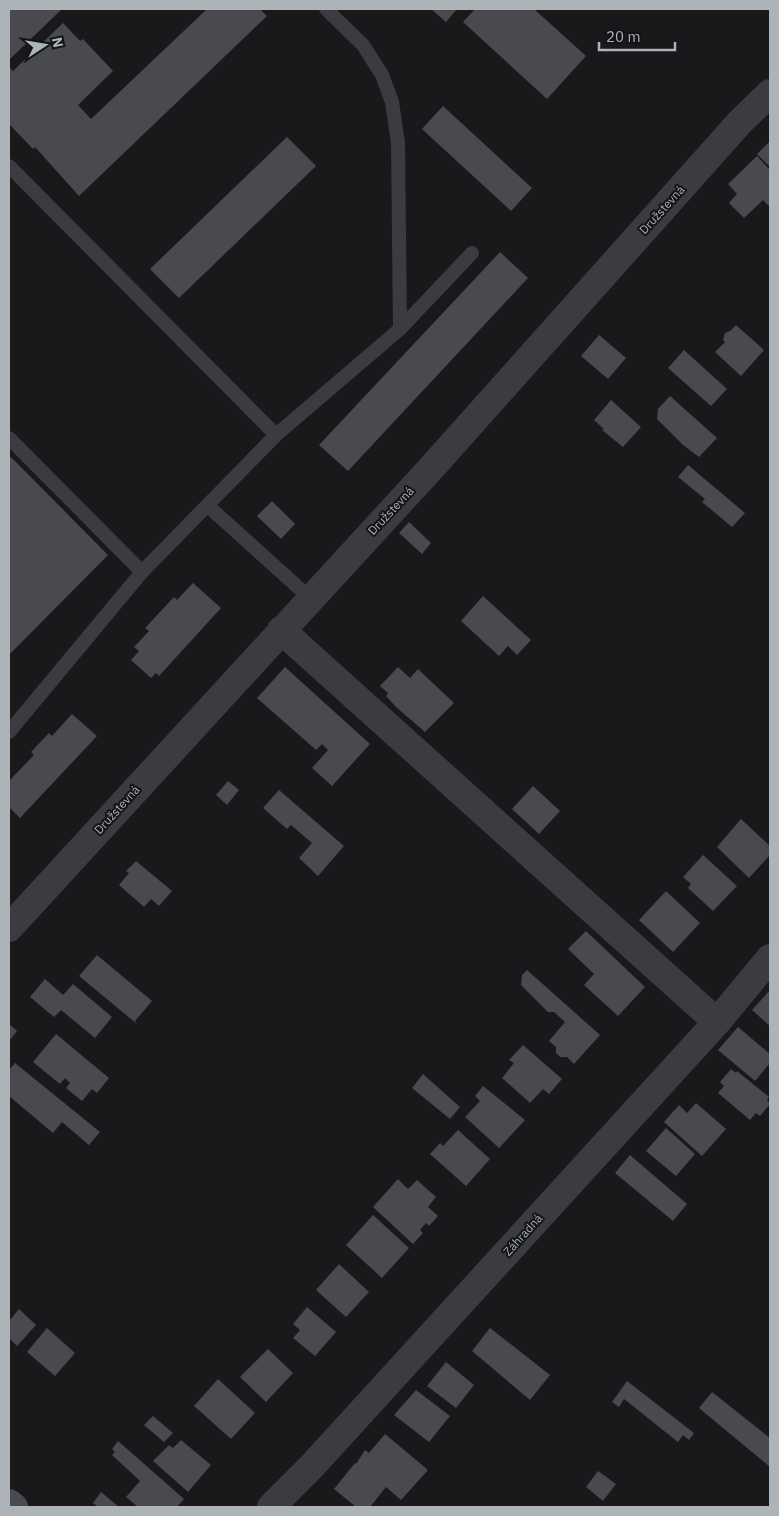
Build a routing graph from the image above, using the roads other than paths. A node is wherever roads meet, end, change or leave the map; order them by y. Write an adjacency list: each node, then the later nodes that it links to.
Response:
1 (326, 9): 5 (lane)
2 (770, 93): 10 (street, Družstevná)
3 (9, 166): 6 (lane)
4 (472, 253): 5 (lane)
5 (400, 329): 6 (lane)
6 (276, 435): 8 (lane)
7 (9, 438): 9 (lane)
8 (208, 506): 9 (lane); 10 (lane)
9 (142, 572): 12 (lane)
10 (310, 598): 11 (street, Družstevná)
11 (281, 630): 13 (street, Družstevná); 15 (street)
12 (9, 732)
13 (9, 928)
14 (770, 958): 15 (street, Záhradná)
15 (717, 1022): 18 (street, Záhradná)
16 (9, 1503): 17 (street)
17 (14, 1507)
18 (271, 1507)

